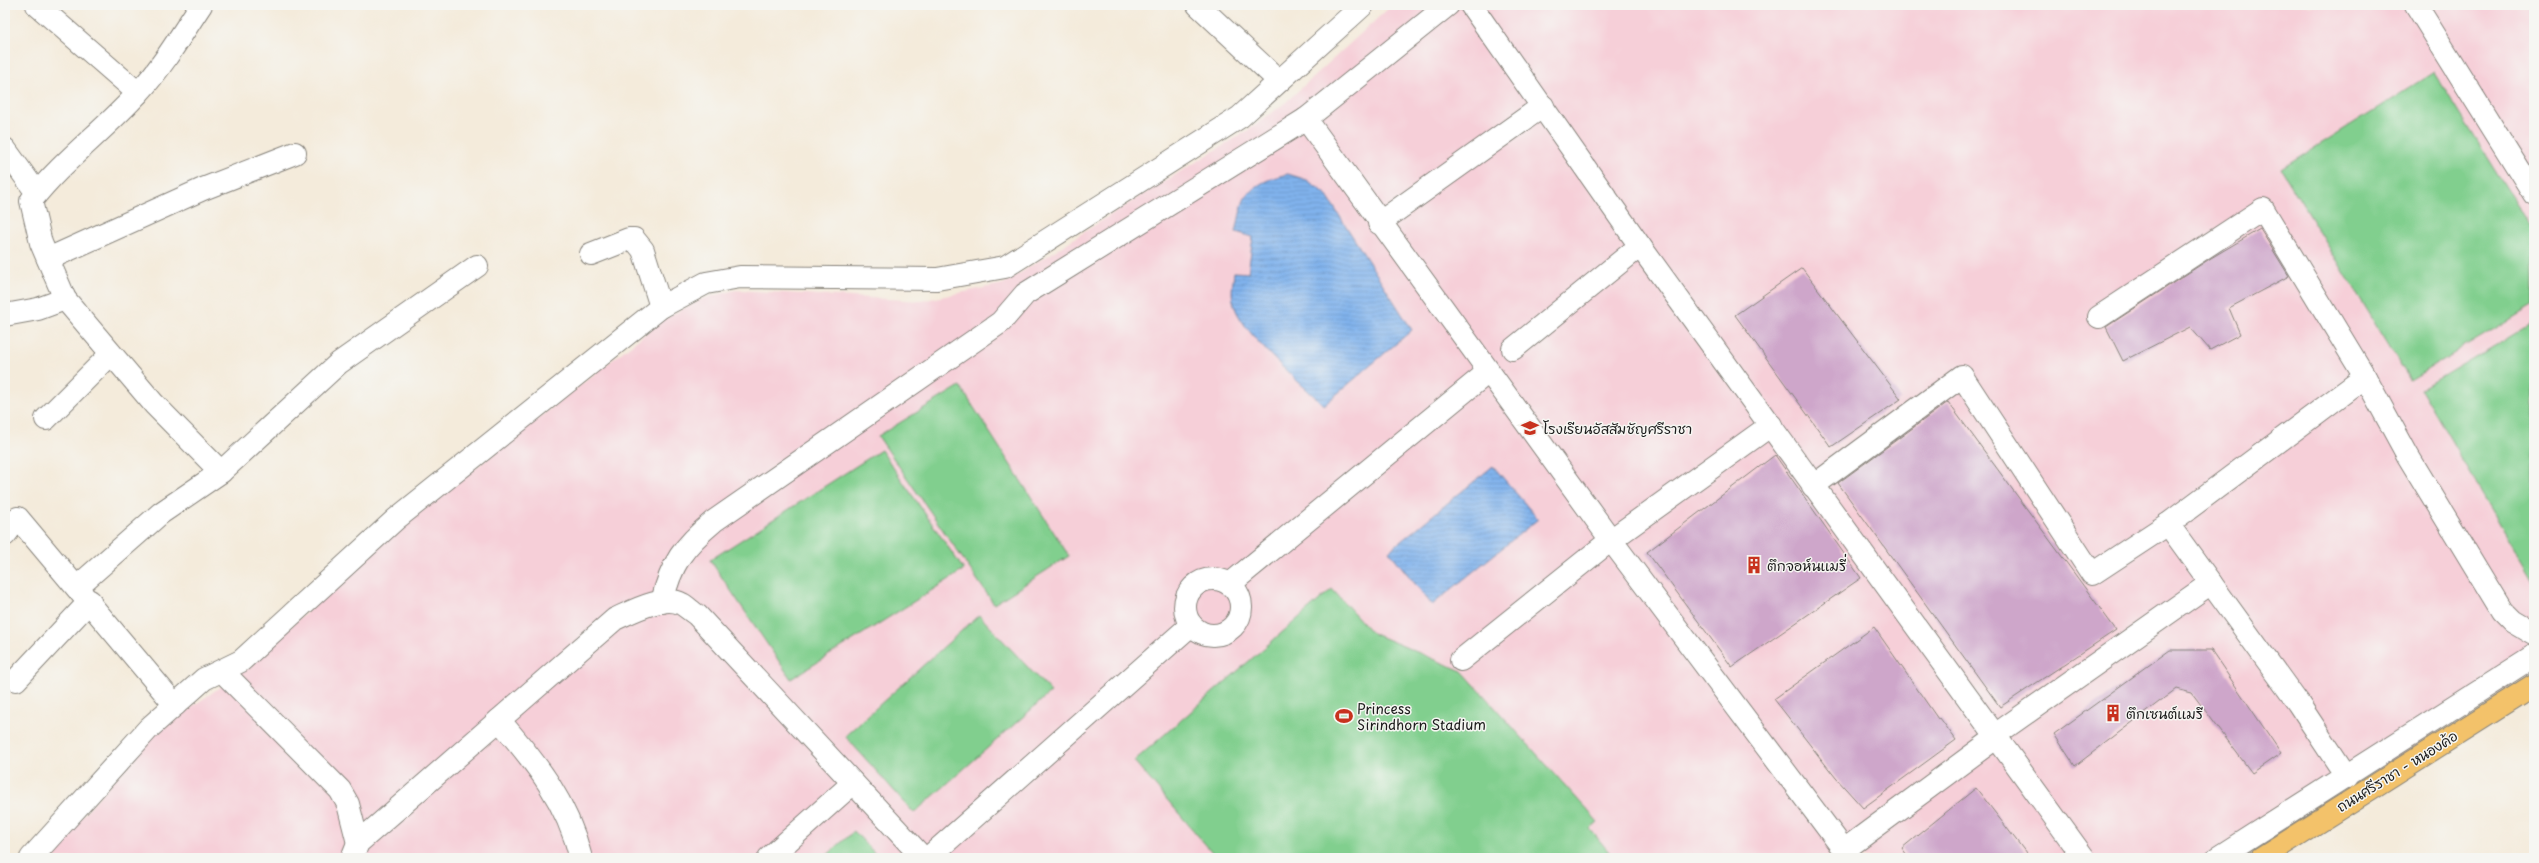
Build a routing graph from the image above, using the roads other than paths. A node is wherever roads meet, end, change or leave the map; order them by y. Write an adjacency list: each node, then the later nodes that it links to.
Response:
1 (37, 5): 9 (street)
2 (201, 5): 9 (street)
3 (1198, 5): 8 (street)
4 (1364, 5): 8 (street)
5 (1448, 5): 11 (street)
6 (1471, 5): 10 (street)
7 (2416, 5): 15 (street)
8 (1279, 81): 22 (street)
9 (138, 93): 14 (street)
10 (1543, 106): 16 (street); 17 (street)
11 (1306, 119): 16 (street); 39 (street)
12 (5, 149): 14 (street)
13 (296, 153): 19 (street)
14 (37, 193): 19 (street)
15 (2534, 194)
16 (1379, 223): 27 (street)
17 (1640, 246): 25 (street); 30 (street)
18 (591, 254): 22 (street)
19 (48, 259): 21 (street)
20 (477, 266): 31 (street)
21 (65, 299): 23 (street); 26 (street)
22 (661, 307): 44 (street)
23 (5, 315)
24 (2099, 318): 28 (street)
25 (1513, 349)
26 (111, 354): 29 (street); 31 (street)
27 (1488, 372): 35 (street); 37 (street)
28 (2365, 377): 33 (street); 41 (street)
29 (46, 419)
30 (1771, 425): 32 (street); 35 (street)
31 (220, 472): 38 (street)
32 (1813, 486): 33 (street); 49 (street)
33 (2168, 524): 36 (street)
34 (5, 535): 38 (street)
35 (1611, 540): 43 (street); 53 (street)
36 (2211, 583): 49 (street); 50 (street)
37 (1230, 584): 40 (street); 40 (street)
38 (84, 594): 45 (street); 47 (street)
39 (662, 602): 48 (street); 51 (street)
40 (1192, 625): 58 (street)
41 (2534, 634)
42 (2534, 656): 50 (street)
43 (1461, 660)
44 (222, 671): 47 (street); 52 (street)
45 (16, 680)
46 (2534, 685): 61 (main road, ถนนศรีราชา - หนองค้อ)
47 (175, 705): 54 (street)
48 (499, 720): 52 (street); 55 (street)
49 (1996, 736): 53 (street); 59 (street)
50 (2347, 777): 60 (street)
51 (853, 783): 56 (street); 57 (street)
52 (355, 851)
53 (1847, 854)
54 (31, 858)
55 (581, 858)
56 (769, 858)
57 (923, 858)
58 (928, 858)
59 (2084, 858)
60 (2217, 858)
61 (2261, 858)

